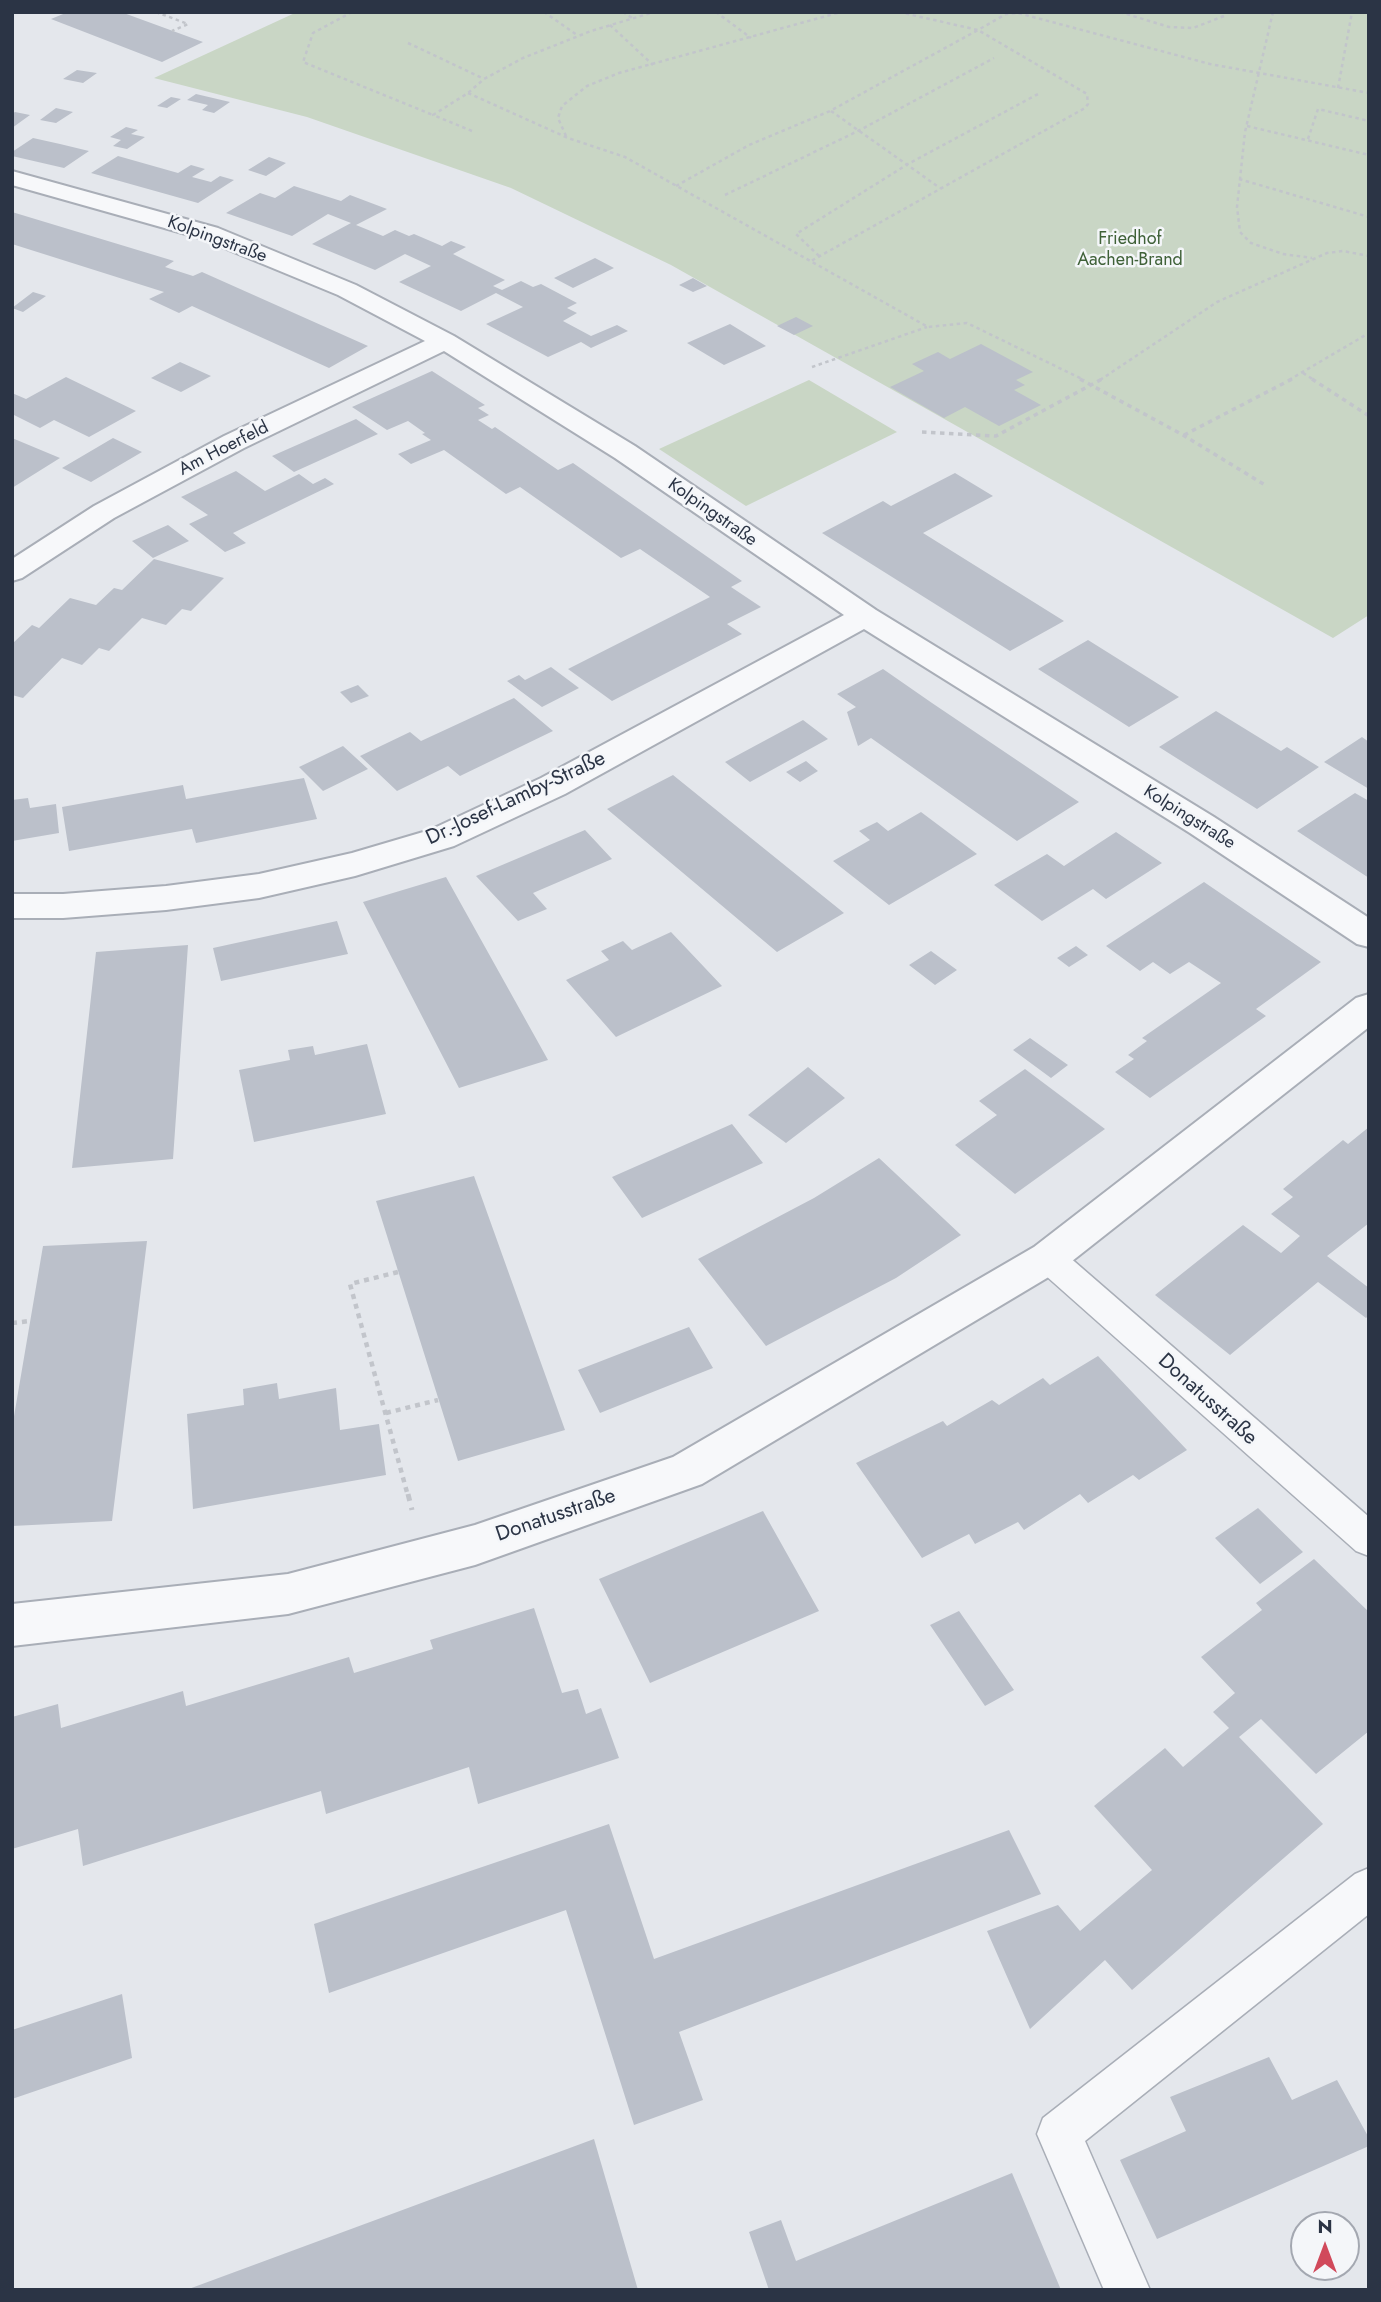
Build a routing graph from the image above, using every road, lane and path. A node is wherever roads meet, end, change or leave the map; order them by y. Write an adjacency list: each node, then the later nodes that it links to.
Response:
1 (156, 12): 16 (path)
2 (352, 12): 29 (path)
3 (544, 12): 17 (path)
4 (622, 12): 13 (path)
5 (654, 12): 13 (path)
6 (716, 12): 18 (path)
7 (841, 12): 18 (path)
8 (899, 12): 15 (path)
9 (1120, 12): 10 (path)
10 (1224, 12)
11 (1273, 12): 22 (path)
12 (1352, 12): 24 (path)
13 (632, 19): 14 (path)
14 (610, 25): 17 (path); 21 (path)
15 (978, 30): 22 (path); 28 (path); 41 (path)
16 (172, 31)
17 (578, 36): 23 (path)
18 (751, 38): 21 (path)
19 (408, 43): 23 (path)
20 (994, 58): 32 (path)
21 (653, 65): 34 (path)
22 (1260, 73): 24 (path); 31 (path)
23 (484, 79): 25 (path)
24 (1338, 88): 26 (path)
25 (468, 93): 29 (path); 34 (path)
26 (1369, 93)
27 (1038, 94): 37 (path)
28 (830, 111): 32 (path); 40 (path)
29 (433, 115): 33 (path)
30 (1369, 121): 35 (path)
31 (1247, 126): 35 (path); 39 (path)
32 (860, 130): 37 (path); 42 (path)
33 (471, 131)
34 (567, 137): 40 (path)
35 (1308, 139): 36 (path)
36 (1369, 155)
37 (908, 164): 41 (path); 44 (path)
38 (12, 178): 51 (street, Kolpingstraße)
39 (1239, 179): 43 (path); 46 (path)
40 (675, 187): 47 (path)
41 (940, 188): 44 (path)
42 (725, 195)
43 (1369, 217)
44 (818, 256): 47 (path)
45 (1369, 256): 46 (path)
46 (1316, 258): 54 (path)
47 (811, 261): 48 (path)
48 (928, 327): 52 (path); 54 (path)
49 (1369, 332): 50 (path)
50 (1367, 338): 53 (path)
51 (445, 341): 59 (street, Am Hoerfeld); 60 (street, Kolpingstraße)
52 (813, 367)
53 (1303, 373): 55 (path); 57 (path)
54 (1093, 385): 56 (path); 57 (path)
55 (1369, 416)
56 (922, 432)
57 (1184, 435): 58 (path)
58 (1265, 485)
59 (12, 572)
60 (865, 617): 61 (street, Dr.-Josef-Lamby-Straße); 62 (street, Kolpingstraße)
61 (12, 906)
62 (1369, 935)
63 (1369, 1007): 64 (street, Donatusstraße)
64 (1048, 1258): 70 (lane, Donatusstraße); 71 (street, Donatusstraße)
65 (398, 1272): 69 (path)
66 (30, 1321): 67 (path)
67 (12, 1322)
68 (438, 1401): 69 (path)
69 (386, 1413): 71 (path)
70 (1369, 1540)
71 (425, 1558): 72 (street, Donatusstraße)
72 (12, 1625)
73 (1369, 1888): 74 (lane)
74 (1127, 2290)

